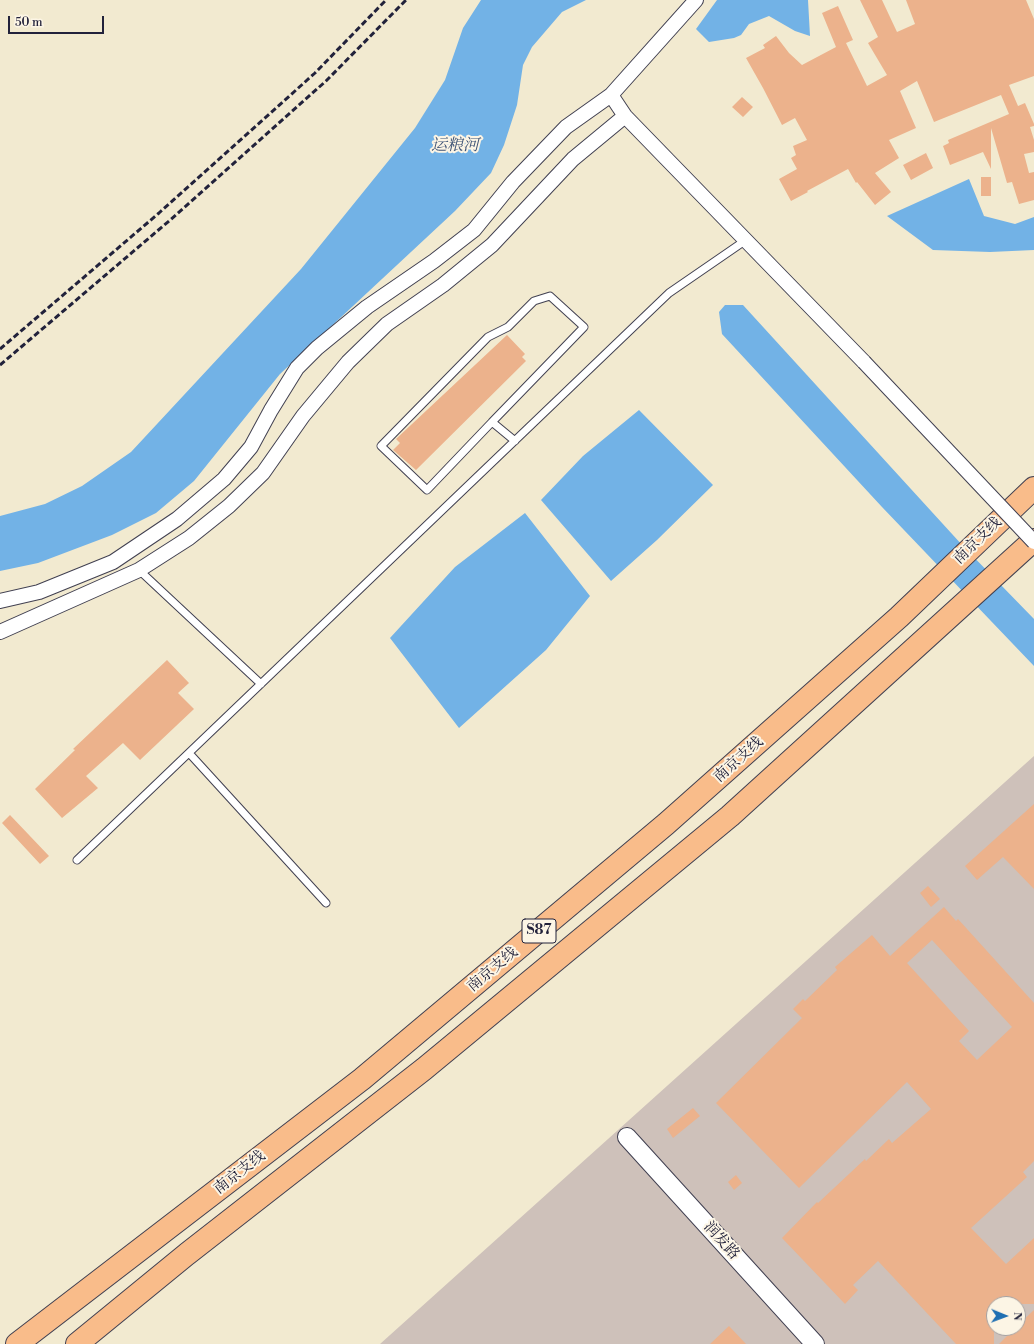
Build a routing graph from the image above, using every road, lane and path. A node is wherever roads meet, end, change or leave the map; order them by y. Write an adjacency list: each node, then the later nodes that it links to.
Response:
1 (696, 0): 2 (street)
2 (611, 95): 3 (street); 10 (street)
3 (625, 116): 4 (street); 9 (street)
4 (746, 240): 6 (lane); 8 (street, bridge)
5 (492, 422): 5 (lane); 6 (lane)
6 (515, 441): 12 (lane)
7 (1034, 488): 17 (highway, 南京支线 / S87)
8 (1034, 541): 18 (highway, S87)
9 (139, 570): 11 (street); 12 (lane)
10 (0, 601)
11 (0, 632)
12 (261, 684): 13 (lane)
13 (189, 753): 14 (lane); 15 (lane)
14 (78, 860)
15 (326, 903)
16 (627, 1137): 19 (street, 润发路)
17 (17, 1344)
18 (77, 1344)
19 (816, 1344)

